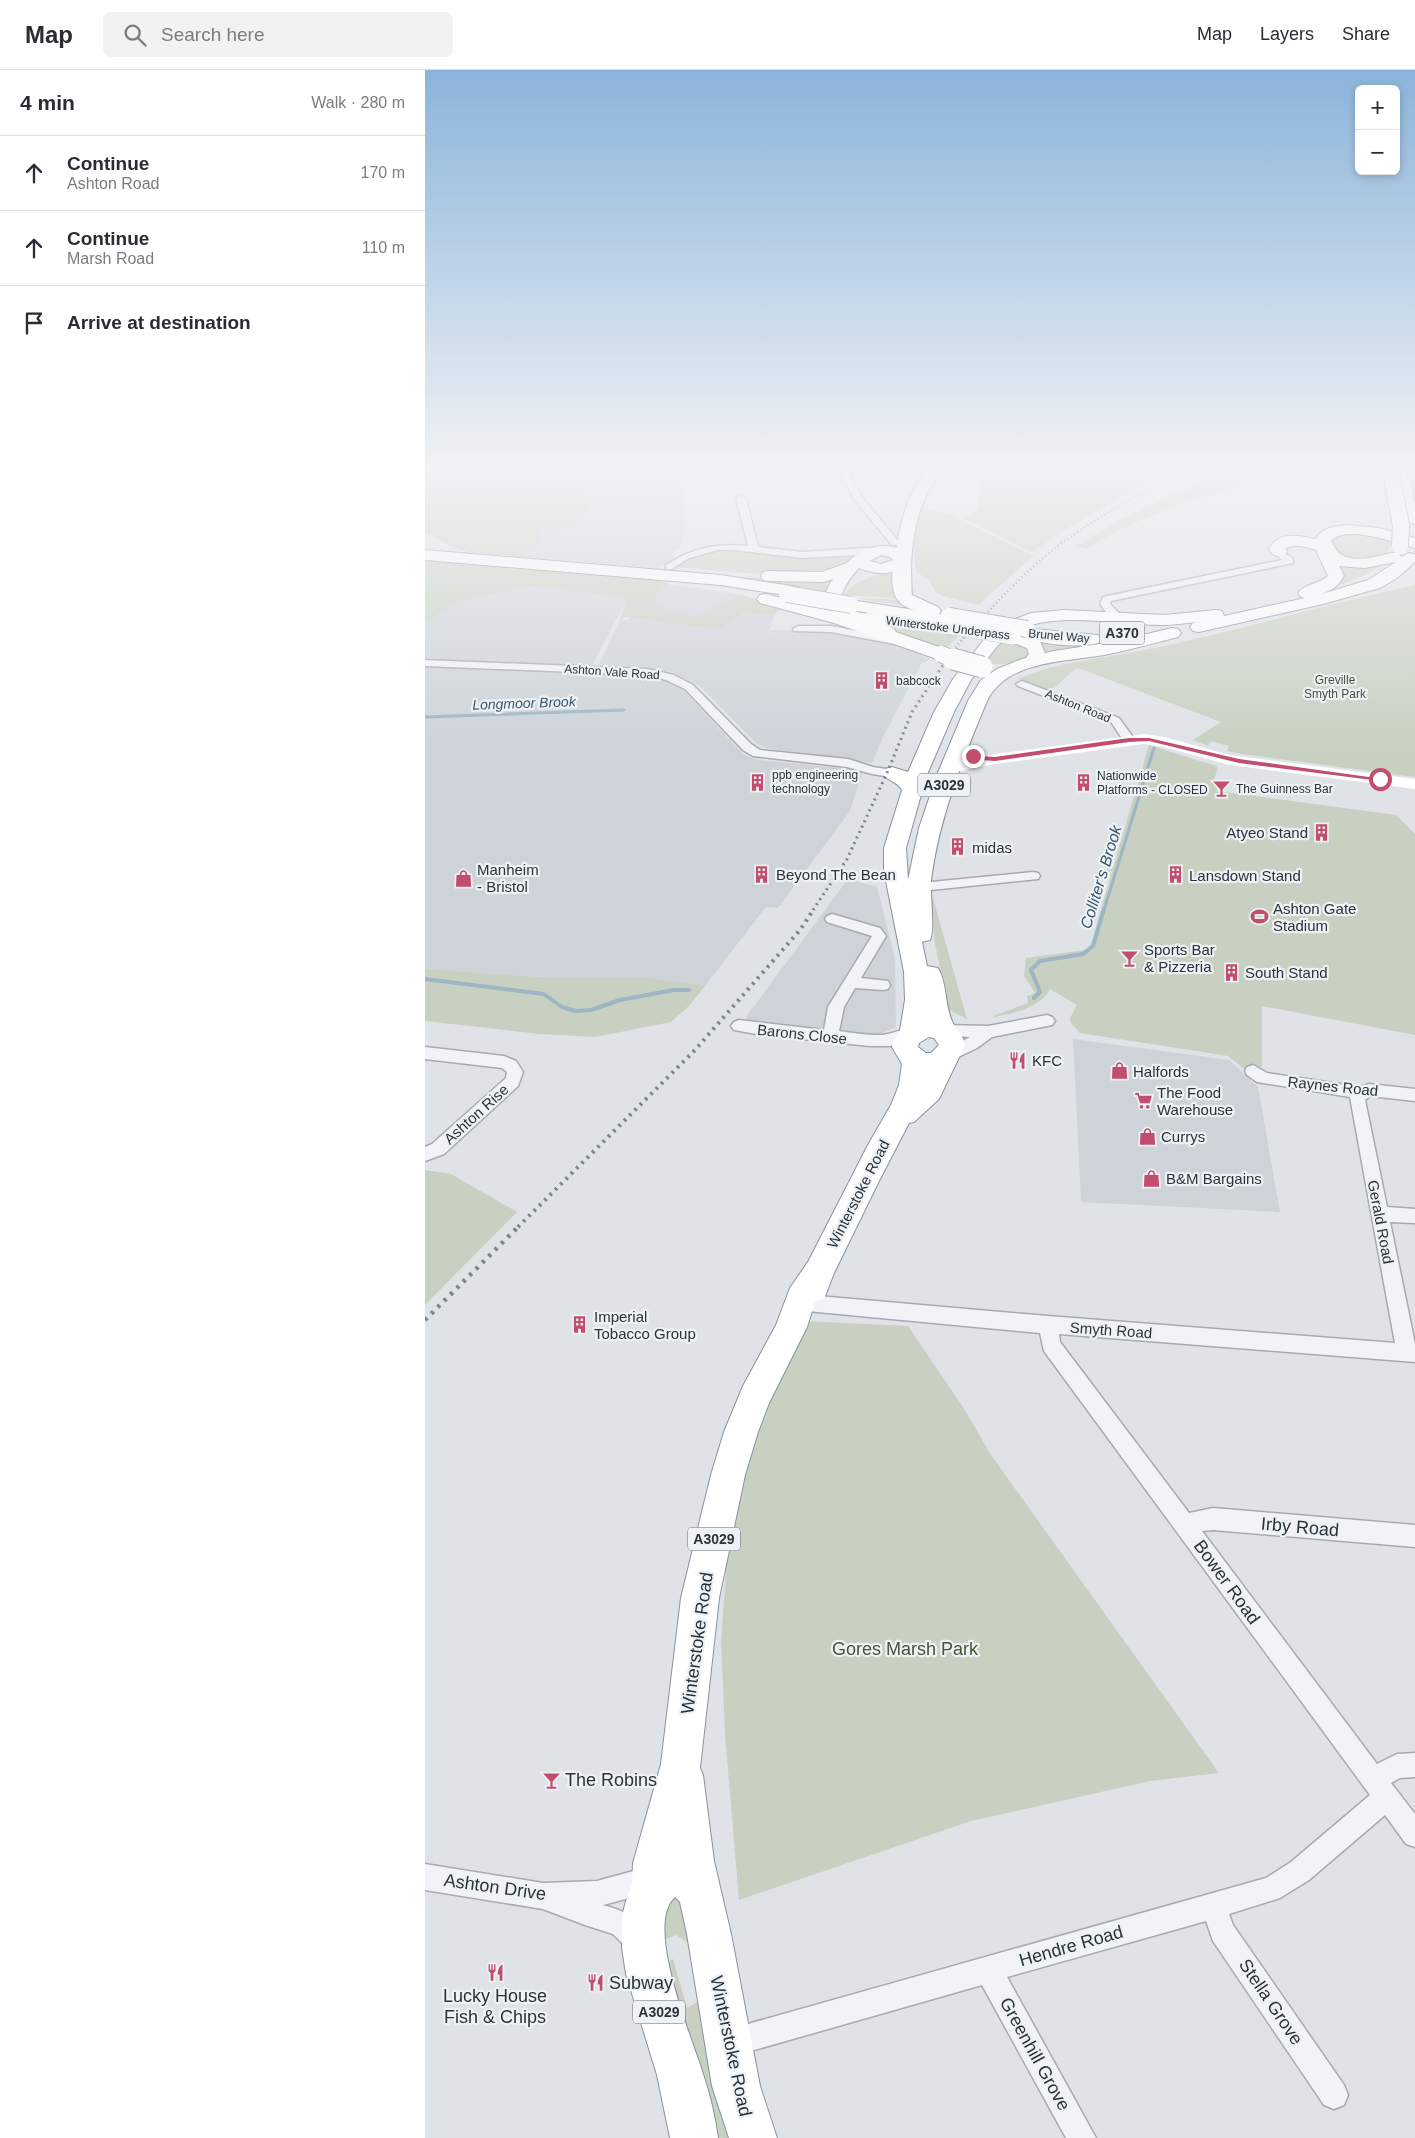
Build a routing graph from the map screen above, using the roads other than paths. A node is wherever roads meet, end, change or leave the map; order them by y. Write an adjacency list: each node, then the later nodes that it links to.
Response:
1 (476, 560): 16 (highway, Brunel Way / A370)
2 (678, 560): 15 (street)
3 (854, 560): 13 (street)
4 (861, 560): 13 (main road)
5 (897, 560): 14 (main road)
6 (900, 560): 14 (main road)
7 (1288, 560): 24 (street)
8 (1331, 560): 18 (highway, A3029)
9 (1341, 560): 10 (highway)
10 (1383, 560)
11 (1393, 560): 18 (highway, Brunel Way / A3029)
12 (1400, 560): 20 (highway, Brunel Way / A3029)
13 (856, 562): 14 (main road); 16 (highway); 22 (main road)
14 (899, 563): 22 (main road); 25 (highway)
15 (669, 566)
16 (637, 572): 19 (highway); 22 (highway, Brunel Way / A370, bridge)
17 (1406, 582): 20 (highway)
18 (1295, 597): 23 (highway, Brunel Way / A3029)
19 (764, 598): 21 (highway); 29 (highway)
20 (1323, 599): 28 (highway, Brunel Way / A3029)
21 (745, 600)
22 (845, 603): 25 (highway, Brunel Way / A370); 30 (main road, Winterstoke Underpass)
23 (1216, 615): 24 (highway, A3029); 27 (highway, Brunel Way / A370)
24 (1115, 618): 39 (highway, A3029)
25 (948, 621): 27 (highway, Brunel Way / A370)
26 (798, 628): 29 (street)
27 (1021, 633): 28 (highway, Brunel Way / A370); 34 (main road, Winterstoke Underpass)
28 (1171, 633): 31 (highway, A3029)
29 (903, 643): 30 (highway)
30 (933, 651): 33 (highway, Winterstoke Underpass, bridge)
31 (1093, 651): 33 (highway, A3029); 34 (highway, A3029)
32 (425, 663): 38 (street, Ashton Vale Road)
33 (976, 674): 34 (highway, A3029); 36 (highway, A3029); 39 (highway, A3029)
34 (1024, 678): 35 (street, Ashton Road)
35 (1129, 740): 37 (street); 40 (street)
36 (959, 746): 37 (street); 39 (highway, A3029)
37 (995, 759): 39 (street)
38 (892, 773): 39 (highway)
39 (931, 781): 42 (highway, A3029); 42 (highway, A3029)
40 (1415, 784)
41 (1033, 876): 42 (street)
42 (916, 892): 51 (highway, A3029); 52 (highway, A3029)
43 (832, 919): 44 (street)
44 (851, 982): 45 (street); 49 (street)
45 (883, 985)
46 (1047, 1021): 48 (street)
47 (739, 1026): 49 (street, Barons Close)
48 (989, 1032): 51 (street); 51 (street)
49 (830, 1036): 50 (street, Barons Close)
50 (865, 1041): 52 (street, Barons Close); 52 (street, Barons Close)
51 (946, 1044): 52 (highway); 52 (highway); 57 (highway, Winterstoke Road / A3029)
52 (913, 1046): 57 (highway, Winterstoke Road / A3029)
53 (425, 1053): 58 (street, Ashton Rise)
54 (1253, 1071): 55 (street, Raynes Road)
55 (1361, 1093): 56 (street, Raynes Road); 59 (street, Gerald Road)
56 (1415, 1095)
57 (900, 1118): 61 (highway, Winterstoke Road / A3029)
58 (425, 1154)
59 (1379, 1214): 60 (street); 63 (street, Gerald Road)
60 (1415, 1216)
61 (799, 1315): 62 (street, Smyth Road); 66 (highway, Winterstoke Road / A3029)
62 (1048, 1325): 63 (street, Smyth Road); 64 (street, Bower Road)
63 (1411, 1353)
64 (1187, 1527): 65 (street, Irby Road); 68 (street, Bower Road)
65 (1415, 1536)
66 (681, 1764): 71 (highway, Winterstoke Road / A3029); 72 (highway, Winterstoke Road / A3029)
67 (1415, 1765): 68 (street, Hendre Road)
68 (1380, 1789): 69 (street, Bower Road); 74 (street, Hendre Road)
69 (1415, 1835)
70 (425, 1877): 73 (street, Ashton Drive)
71 (654, 1887): 72 (highway); 73 (street, Ashton Drive); 75 (highway, Winterstoke Road / A3029)
72 (701, 1895): 77 (highway, Winterstoke Road / A3029)
73 (543, 1896): 75 (street)
74 (1214, 1906): 76 (street, Hendre Road); 78 (street, Stella Grove)
75 (645, 1958): 79 (highway, Winterstoke Road / A3029)
76 (988, 1969): 77 (street, Hendre Road); 81 (street, Greenhill Grove)
77 (728, 2044): 80 (highway, Winterstoke Road / A3029)
78 (1334, 2096)
79 (694, 2138)
80 (753, 2138)
81 (1082, 2138)

